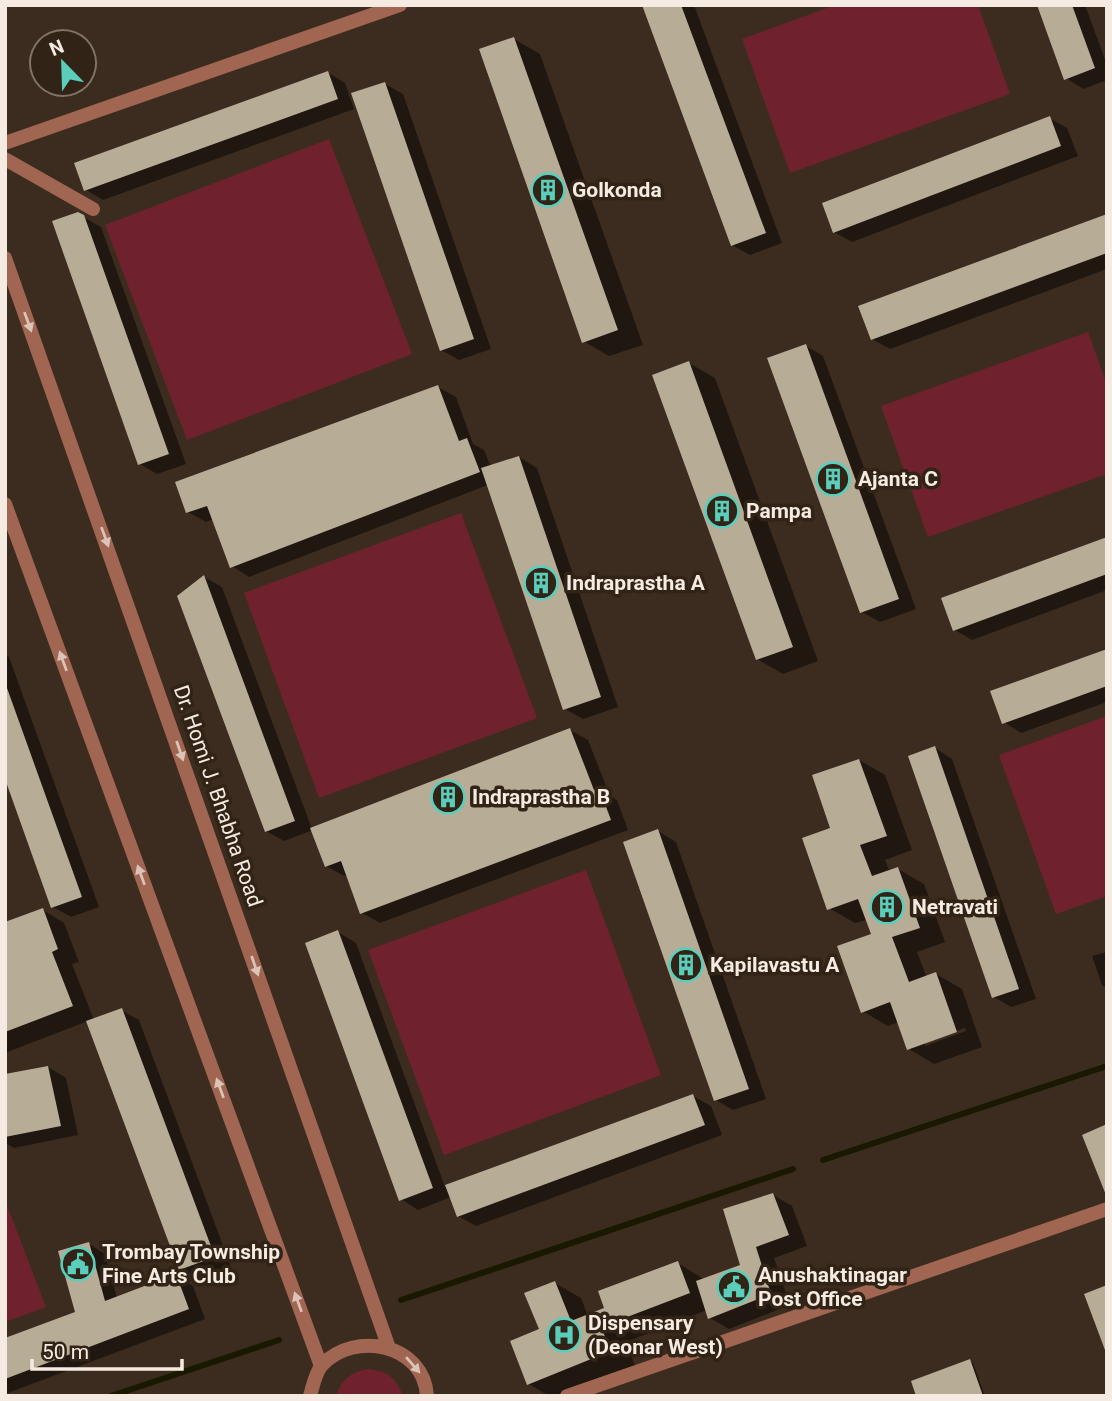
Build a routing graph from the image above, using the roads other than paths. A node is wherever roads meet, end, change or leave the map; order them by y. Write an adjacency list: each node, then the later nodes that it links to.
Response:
1 (400, 5): 2 (street)
2 (5, 143)
3 (5, 159): 4 (street)
4 (93, 209)
5 (5, 258): 8 (street, Dr. Homi J. Bhabha Road, one-way to 8)
6 (5, 504): 9 (street, one-way to 6)
7 (1107, 1209): 12 (street)
8 (389, 1348): 9 (street); 11 (street, one-way to 11)
9 (321, 1366): 10 (street)
10 (310, 1396)
11 (427, 1396)
12 (567, 1396)

